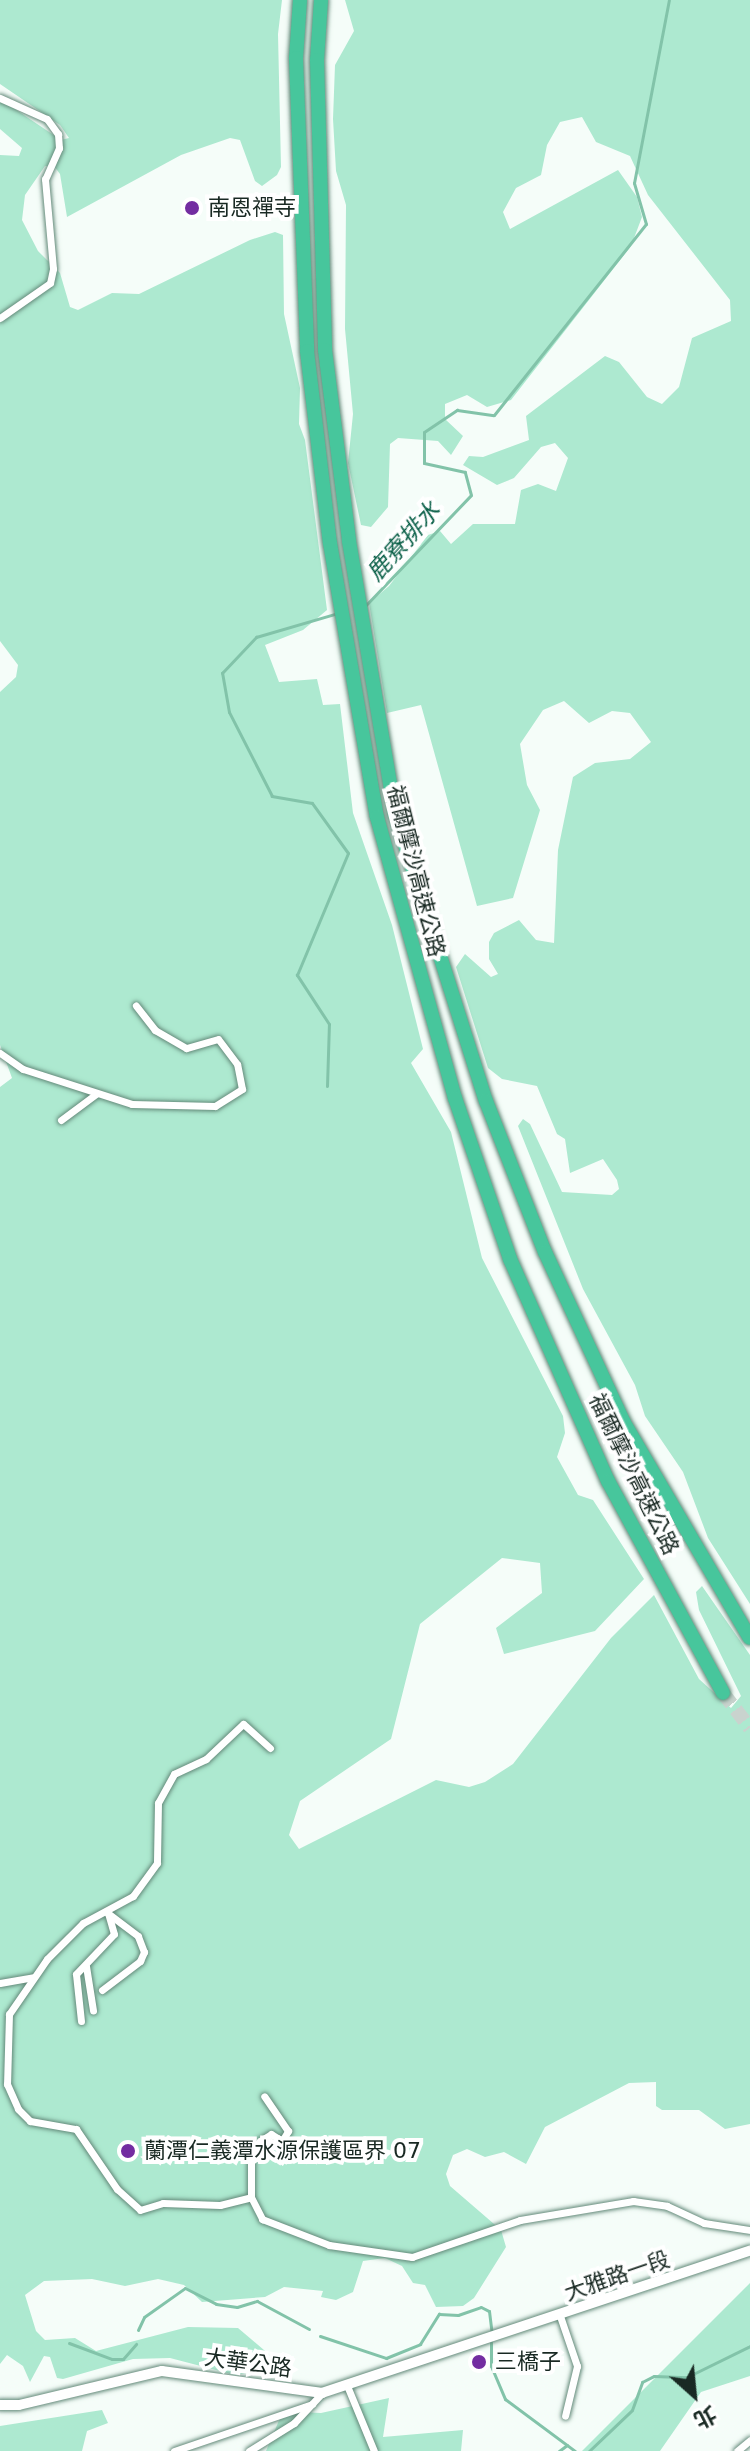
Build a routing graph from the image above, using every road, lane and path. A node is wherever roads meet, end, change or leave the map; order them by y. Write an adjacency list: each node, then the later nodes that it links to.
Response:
1 (300, 0): 10 (highway, 福爾摩沙高速公路)
2 (321, 0): 9 (highway, 福爾摩沙高速公路)
3 (0, 98): 4 (street)
4 (0, 318)
5 (136, 1006): 7 (street)
6 (0, 1053): 7 (street)
7 (96, 1094): 8 (street)
8 (61, 1120)
9 (750, 1638)
10 (723, 1693)
11 (270, 1748): 12 (street)
12 (108, 1913): 13 (street); 14 (street); 16 (street)
13 (86, 1966): 17 (street); 18 (street)
14 (34, 1977): 15 (street); 20 (street)
15 (0, 1983)
16 (102, 1990)
17 (93, 2010)
18 (81, 2021)
19 (264, 2096): 20 (street)
20 (251, 2197): 21 (street)
21 (750, 2230)
22 (750, 2251): 23 (main road, 大雅路一段)
23 (560, 2316): 24 (main road, 大雅路一段); 29 (street)
24 (491, 2340): 25 (main road, 大華公路)
25 (348, 2388): 26 (main road, 大華公路); 33 (street)
26 (322, 2393): 27 (street); 28 (main road, 大華公路)
27 (312, 2404): 31 (street); 32 (street)
28 (0, 2405)
29 (565, 2416)
30 (750, 2440): 34 (street)
31 (174, 2451)
32 (249, 2451)
33 (374, 2451)
34 (737, 2451)

